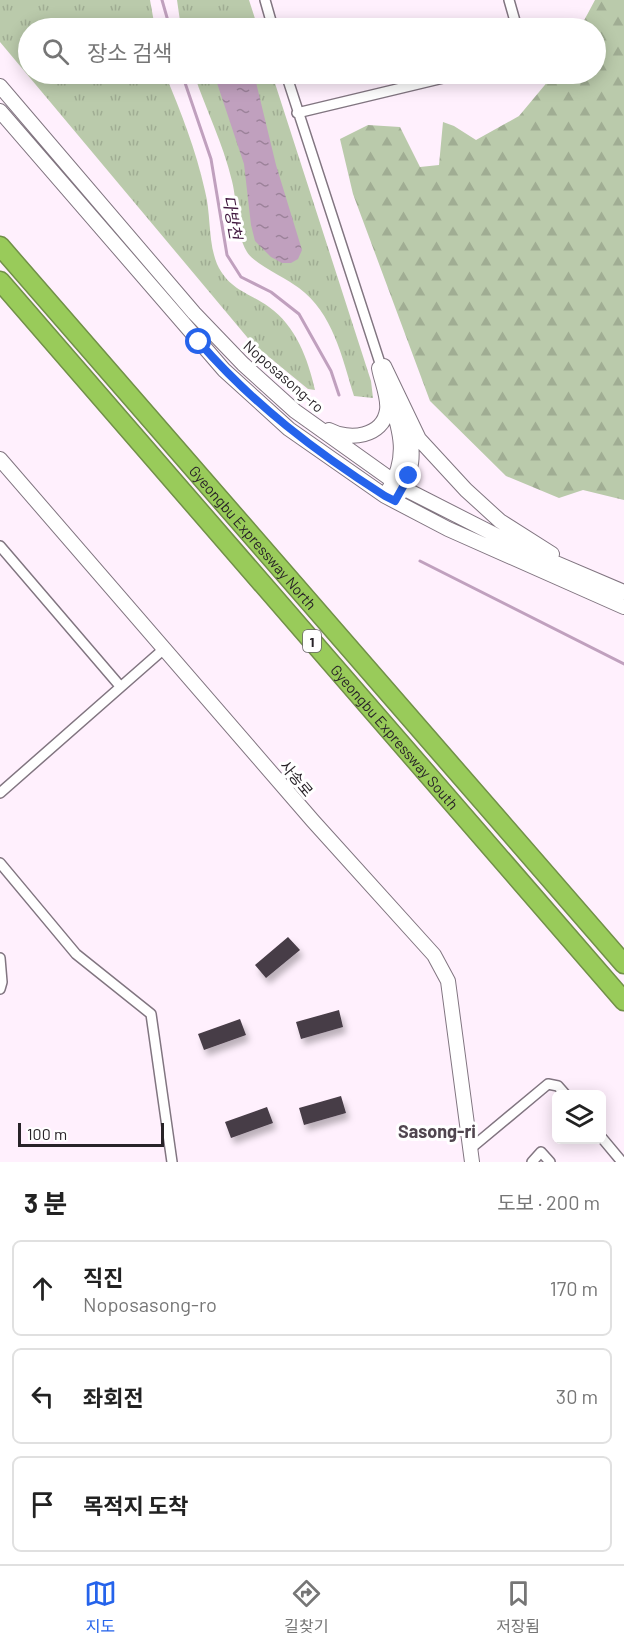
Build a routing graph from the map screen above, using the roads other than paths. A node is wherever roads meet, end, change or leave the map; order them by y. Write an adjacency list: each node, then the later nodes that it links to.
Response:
1 (265, 0): 3 (street)
2 (509, 0): 4 (street)
3 (270, 18)
4 (514, 18)
5 (289, 84): 9 (street)
6 (418, 84): 9 (street)
7 (0, 86): 13 (main road, Noposasong-ro)
8 (0, 111): 16 (main road)
9 (297, 113): 12 (street)
10 (0, 246): 26 (highway, Gyeongbu Expressway North / 1)
11 (0, 281): 28 (highway, Gyeongbu Expressway South / 1)
12 (381, 365): 13 (main road); 15 (main road); 18 (main road)
13 (303, 417): 15 (main road, Noposasong-ro)
14 (0, 459): 21 (main road, 사송로)
15 (398, 485): 16 (main road); 18 (main road, Noposasong-ro)
16 (390, 499): 20 (main road)
17 (0, 546): 22 (street)
18 (584, 575): 19 (main road, Noposasong-ro)
19 (624, 592)
20 (624, 607)
21 (165, 648): 22 (street); 31 (main road, 사송로)
22 (120, 686): 23 (street)
23 (0, 793)
24 (0, 863): 32 (street)
25 (0, 958): 27 (street)
26 (624, 964)
27 (0, 989)
28 (624, 1001)
29 (561, 1090): 31 (street)
30 (606, 1143): 35 (street)
31 (471, 1155)
32 (172, 1162)
33 (532, 1162): 34 (street)
34 (550, 1162)
35 (622, 1162)

